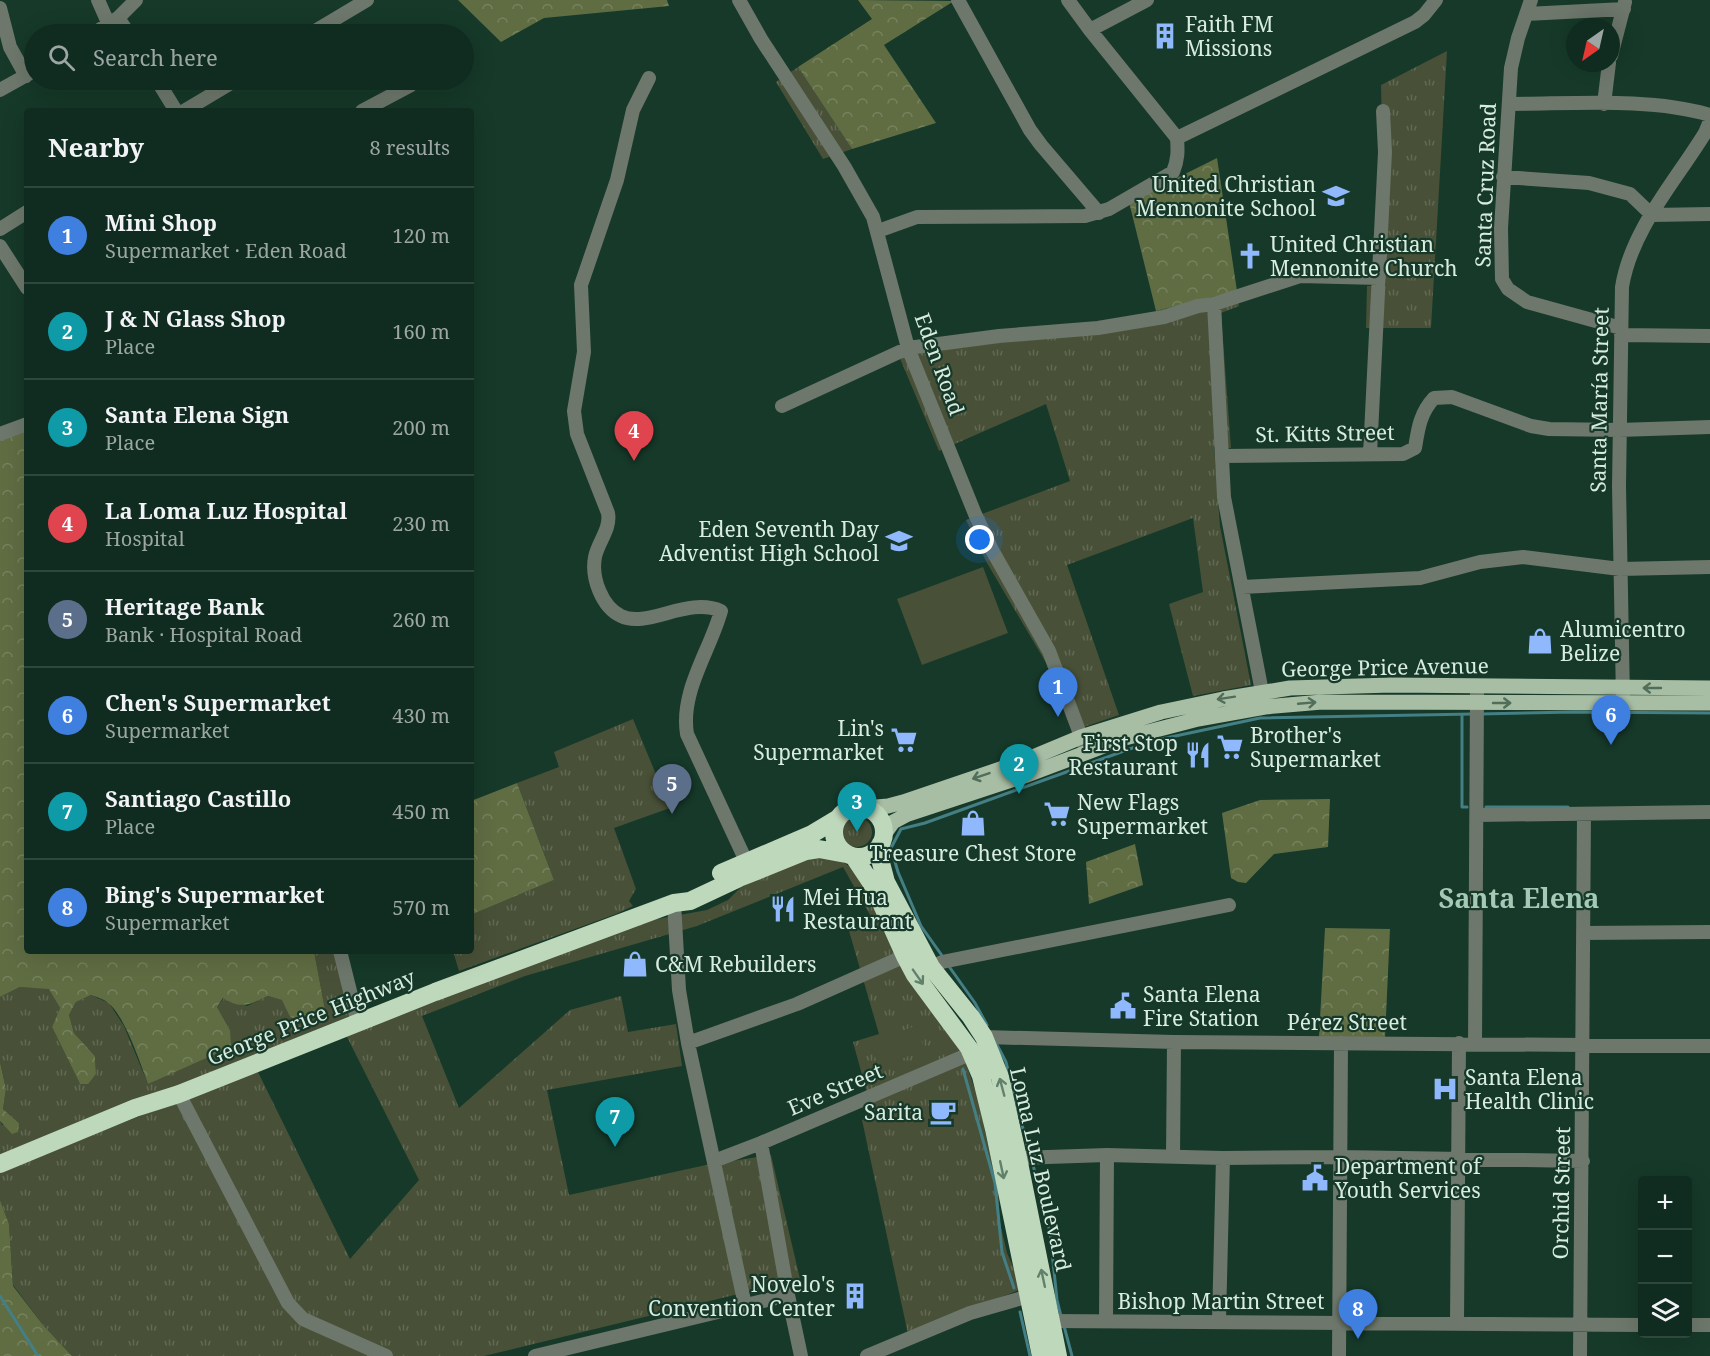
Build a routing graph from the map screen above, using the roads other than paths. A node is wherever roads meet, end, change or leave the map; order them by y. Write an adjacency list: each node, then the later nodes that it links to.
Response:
1 (98, 0): 13 (street)
2 (136, 0): 13 (street)
3 (367, 0): 17 (street)
4 (739, 0): 42 (street, Eden Road)
5 (958, 0): 37 (street)
6 (1068, 0): 18 (street)
7 (1147, 0): 18 (street)
8 (1436, 0): 35 (street)
9 (1531, 0): 12 (street, Santa Cruz Road)
10 (1625, 4): 12 (street); 14 (street)
11 (0, 8): 19 (street)
12 (1526, 14): 27 (street, Santa Cruz Road)
13 (113, 21): 15 (street); 16 (street)
14 (1620, 23)
15 (108, 24)
16 (117, 24)
17 (327, 24)
18 (1090, 30): 35 (street)
19 (24, 65)
20 (1608, 72): 28 (street)
21 (24, 76): 23 (street)
22 (649, 78): 74 (street)
23 (0, 90)
24 (163, 90): 29 (street)
25 (219, 90): 30 (street)
26 (402, 90): 31 (street)
27 (1509, 104): 28 (street); 36 (street, Santa Cruz Road)
28 (1604, 104): 33 (street)
29 (174, 108)
30 (189, 108)
31 (368, 108)
32 (1383, 111): 44 (street)
33 (1710, 115)
34 (1710, 121): 40 (street, Santa María Street)
35 (1177, 138): 37 (street)
36 (1503, 177): 40 (street); 47 (street, Santa Cruz Road)
37 (1099, 213): 42 (street)
38 (24, 214): 41 (street)
39 (1710, 214): 40 (street)
40 (1652, 215): 47 (street, Santa María Street)
41 (0, 229)
42 (878, 231): 49 (street, Eden Road)
43 (0, 246): 45 (street)
44 (1379, 278): 46 (street); 55 (street)
45 (24, 283)
46 (1214, 304): 49 (street); 56 (street)
47 (1621, 332): 48 (street, Santa Cruz Road); 53 (street, Santa María Street)
48 (1710, 336)
49 (908, 348): 50 (street); 66 (street, Eden Road)
50 (782, 406)
51 (24, 425): 54 (street)
52 (1710, 427): 53 (street, St. Kitts Street)
53 (1619, 430): 55 (street, St. Kitts Street); 58 (street, Santa María Street)
54 (0, 434)
55 (1370, 454): 56 (street, St. Kitts Street)
56 (1222, 456): 59 (street)
57 (1710, 567): 58 (street)
58 (1620, 569): 59 (street); 62 (street, Santa María Street)
59 (1242, 587): 63 (street)
60 (1477, 686): 62 (main road, George Price Avenue); 63 (main road, George Price Avenue); 64 (street)
61 (1710, 688): 62 (main road, George Price Avenue, one-way to 62)
62 (1623, 695): 64 (main road, George Price Avenue, one-way to 62); 65 (main road, George Price Avenue)
63 (1264, 700): 64 (main road, George Price Avenue, one-way to 64); 66 (main road, George Price Avenue)
64 (1476, 703): 69 (street)
65 (1710, 703)
66 (1084, 745): 67 (main road, George Price Avenue, one-way to 67); 72 (main road, George Price Avenue)
67 (864, 808): 71 (highway); 72 (highway)
68 (1710, 812): 70 (street)
69 (1477, 814): 70 (street); 88 (street)
70 (1584, 814): 77 (street, Orchid Street)
71 (837, 819): 73 (highway); 74 (highway, George Price Highway)
72 (882, 839): 73 (highway); 81 (highway, Loma Luz Boulevard)
73 (850, 855): 75 (highway, George Price Highway); 80 (highway, Loma Luz Boulevard)
74 (746, 861): 75 (highway, George Price Highway)
75 (674, 903): 82 (highway, George Price Highway); 85 (street)
76 (1230, 905): 81 (street)
77 (1583, 933): 78 (street); 89 (street, Orchid Street)
78 (1710, 933)
79 (341, 954): 82 (street)
80 (905, 956): 85 (street); 91 (highway, Loma Luz Boulevard, one-way to 91)
81 (931, 967): 83 (highway, Loma Luz Boulevard)
82 (358, 1023): 92 (highway, George Price Highway)
83 (984, 1037): 84 (street, Pérez Street); 96 (highway, Loma Luz Boulevard, one-way to 83)
84 (1174, 1042): 86 (street, Pérez Street); 95 (street)
85 (688, 1043): 100 (street)
86 (1341, 1043): 87 (street, Pérez Street); 98 (street)
87 (1459, 1043): 88 (street, Pérez Street); 99 (street)
88 (1475, 1044): 89 (street, Pérez Street)
89 (1583, 1045): 90 (street, Pérez Street); 101 (street, Orchid Street)
90 (1710, 1046)
91 (972, 1053): 93 (street, Eve Street); 104 (highway, Loma Luz Boulevard, one-way to 104)
92 (179, 1094): 102 (highway, George Price Highway); 116 (street)
93 (761, 1143): 100 (street, Eve Street); 103 (street)
94 (1107, 1155): 95 (street); 96 (street); 107 (street)
95 (1173, 1156): 97 (street)
96 (1018, 1158): 106 (highway, Loma Luz Boulevard, one-way to 96)
97 (1223, 1158): 98 (street); 108 (street)
98 (1341, 1158): 99 (street); 109 (street)
99 (1459, 1160): 101 (street); 110 (street)
100 (714, 1161): 105 (street)
101 (1583, 1161): 111 (street, Orchid Street)
102 (0, 1164)
103 (788, 1295): 105 (street); 118 (street)
104 (1029, 1296): 119 (street); 120 (highway, Loma Luz Boulevard)
105 (745, 1305): 115 (street)
106 (1052, 1321): 107 (street, Bishop Martin Street); 121 (highway, Loma Luz Boulevard)
107 (1106, 1321): 108 (street, Bishop Martin Street)
108 (1219, 1321): 109 (street, Bishop Martin Street)
109 (1339, 1322): 110 (street, Bishop Martin Street); 122 (street)
110 (1457, 1324): 111 (street, Bishop Martin Street)
111 (1581, 1325): 112 (street, Bishop Martin Street); 123 (street, Orchid Street)
112 (1638, 1325)
113 (1692, 1325): 114 (street)
114 (1710, 1325)
115 (552, 1354): 117 (street)
116 (386, 1356)
117 (535, 1356)
118 (801, 1356)
119 (867, 1356)
120 (1041, 1356)
121 (1058, 1356)
122 (1339, 1356)
123 (1580, 1356)

